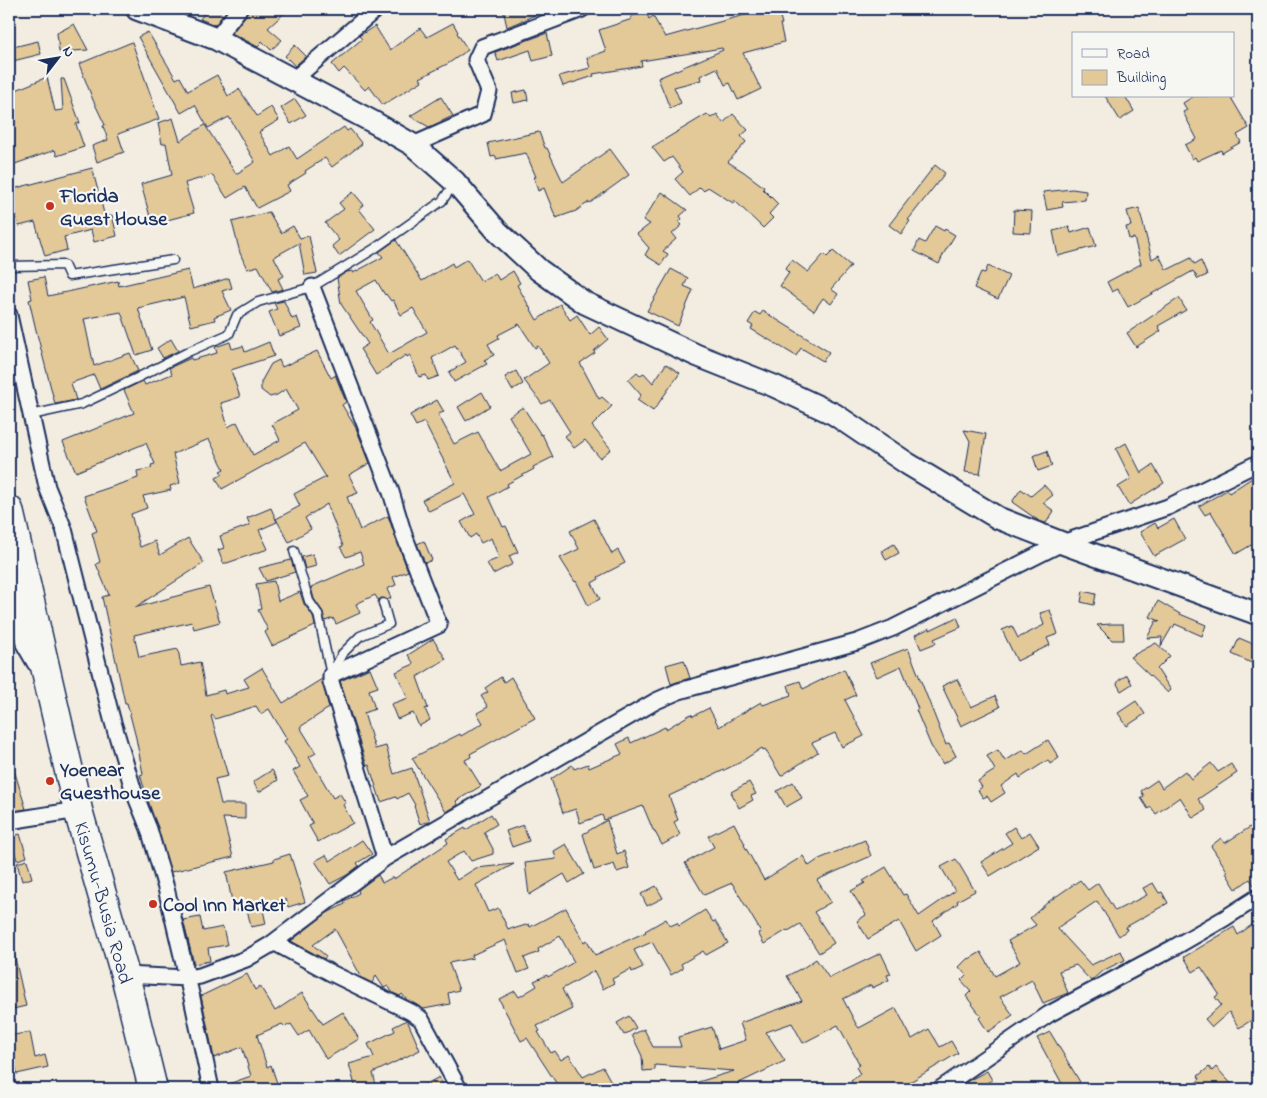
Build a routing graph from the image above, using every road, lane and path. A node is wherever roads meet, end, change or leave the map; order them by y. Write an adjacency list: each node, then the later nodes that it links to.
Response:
1 (137, 9): 5 (street)
2 (239, 9): 5 (street)
3 (376, 9): 6 (street)
4 (582, 9): 7 (street)
5 (216, 40): 6 (street)
6 (293, 80): 7 (street)
7 (413, 145): 8 (street)
8 (455, 182): 11 (lane); 16 (street)
9 (173, 260): 10 (lane)
10 (9, 266)
11 (312, 286): 13 (lane); 22 (street)
12 (9, 315): 13 (street)
13 (31, 415): 29 (street)
14 (1258, 463): 16 (street)
15 (9, 510): 21 (highway, Kisumu-Busia Road)
16 (1062, 543): 20 (street); 25 (street)
17 (294, 551): 22 (lane)
18 (9, 562): 21 (street)
19 (383, 603): 22 (lane)
20 (1258, 614)
21 (45, 662): 23 (highway, Kisumu-Busia Road)
22 (331, 675): 25 (street)
23 (78, 810): 24 (street); 28 (highway, Kisumu-Busia Road)
24 (9, 821)
25 (385, 858): 29 (street)
26 (1258, 897): 33 (street)
27 (277, 944): 32 (street)
28 (125, 975): 29 (street); 30 (highway, Kisumu-Busia Road)
29 (187, 978): 31 (street)
30 (152, 1089)
31 (211, 1089)
32 (459, 1089)
33 (940, 1089)

